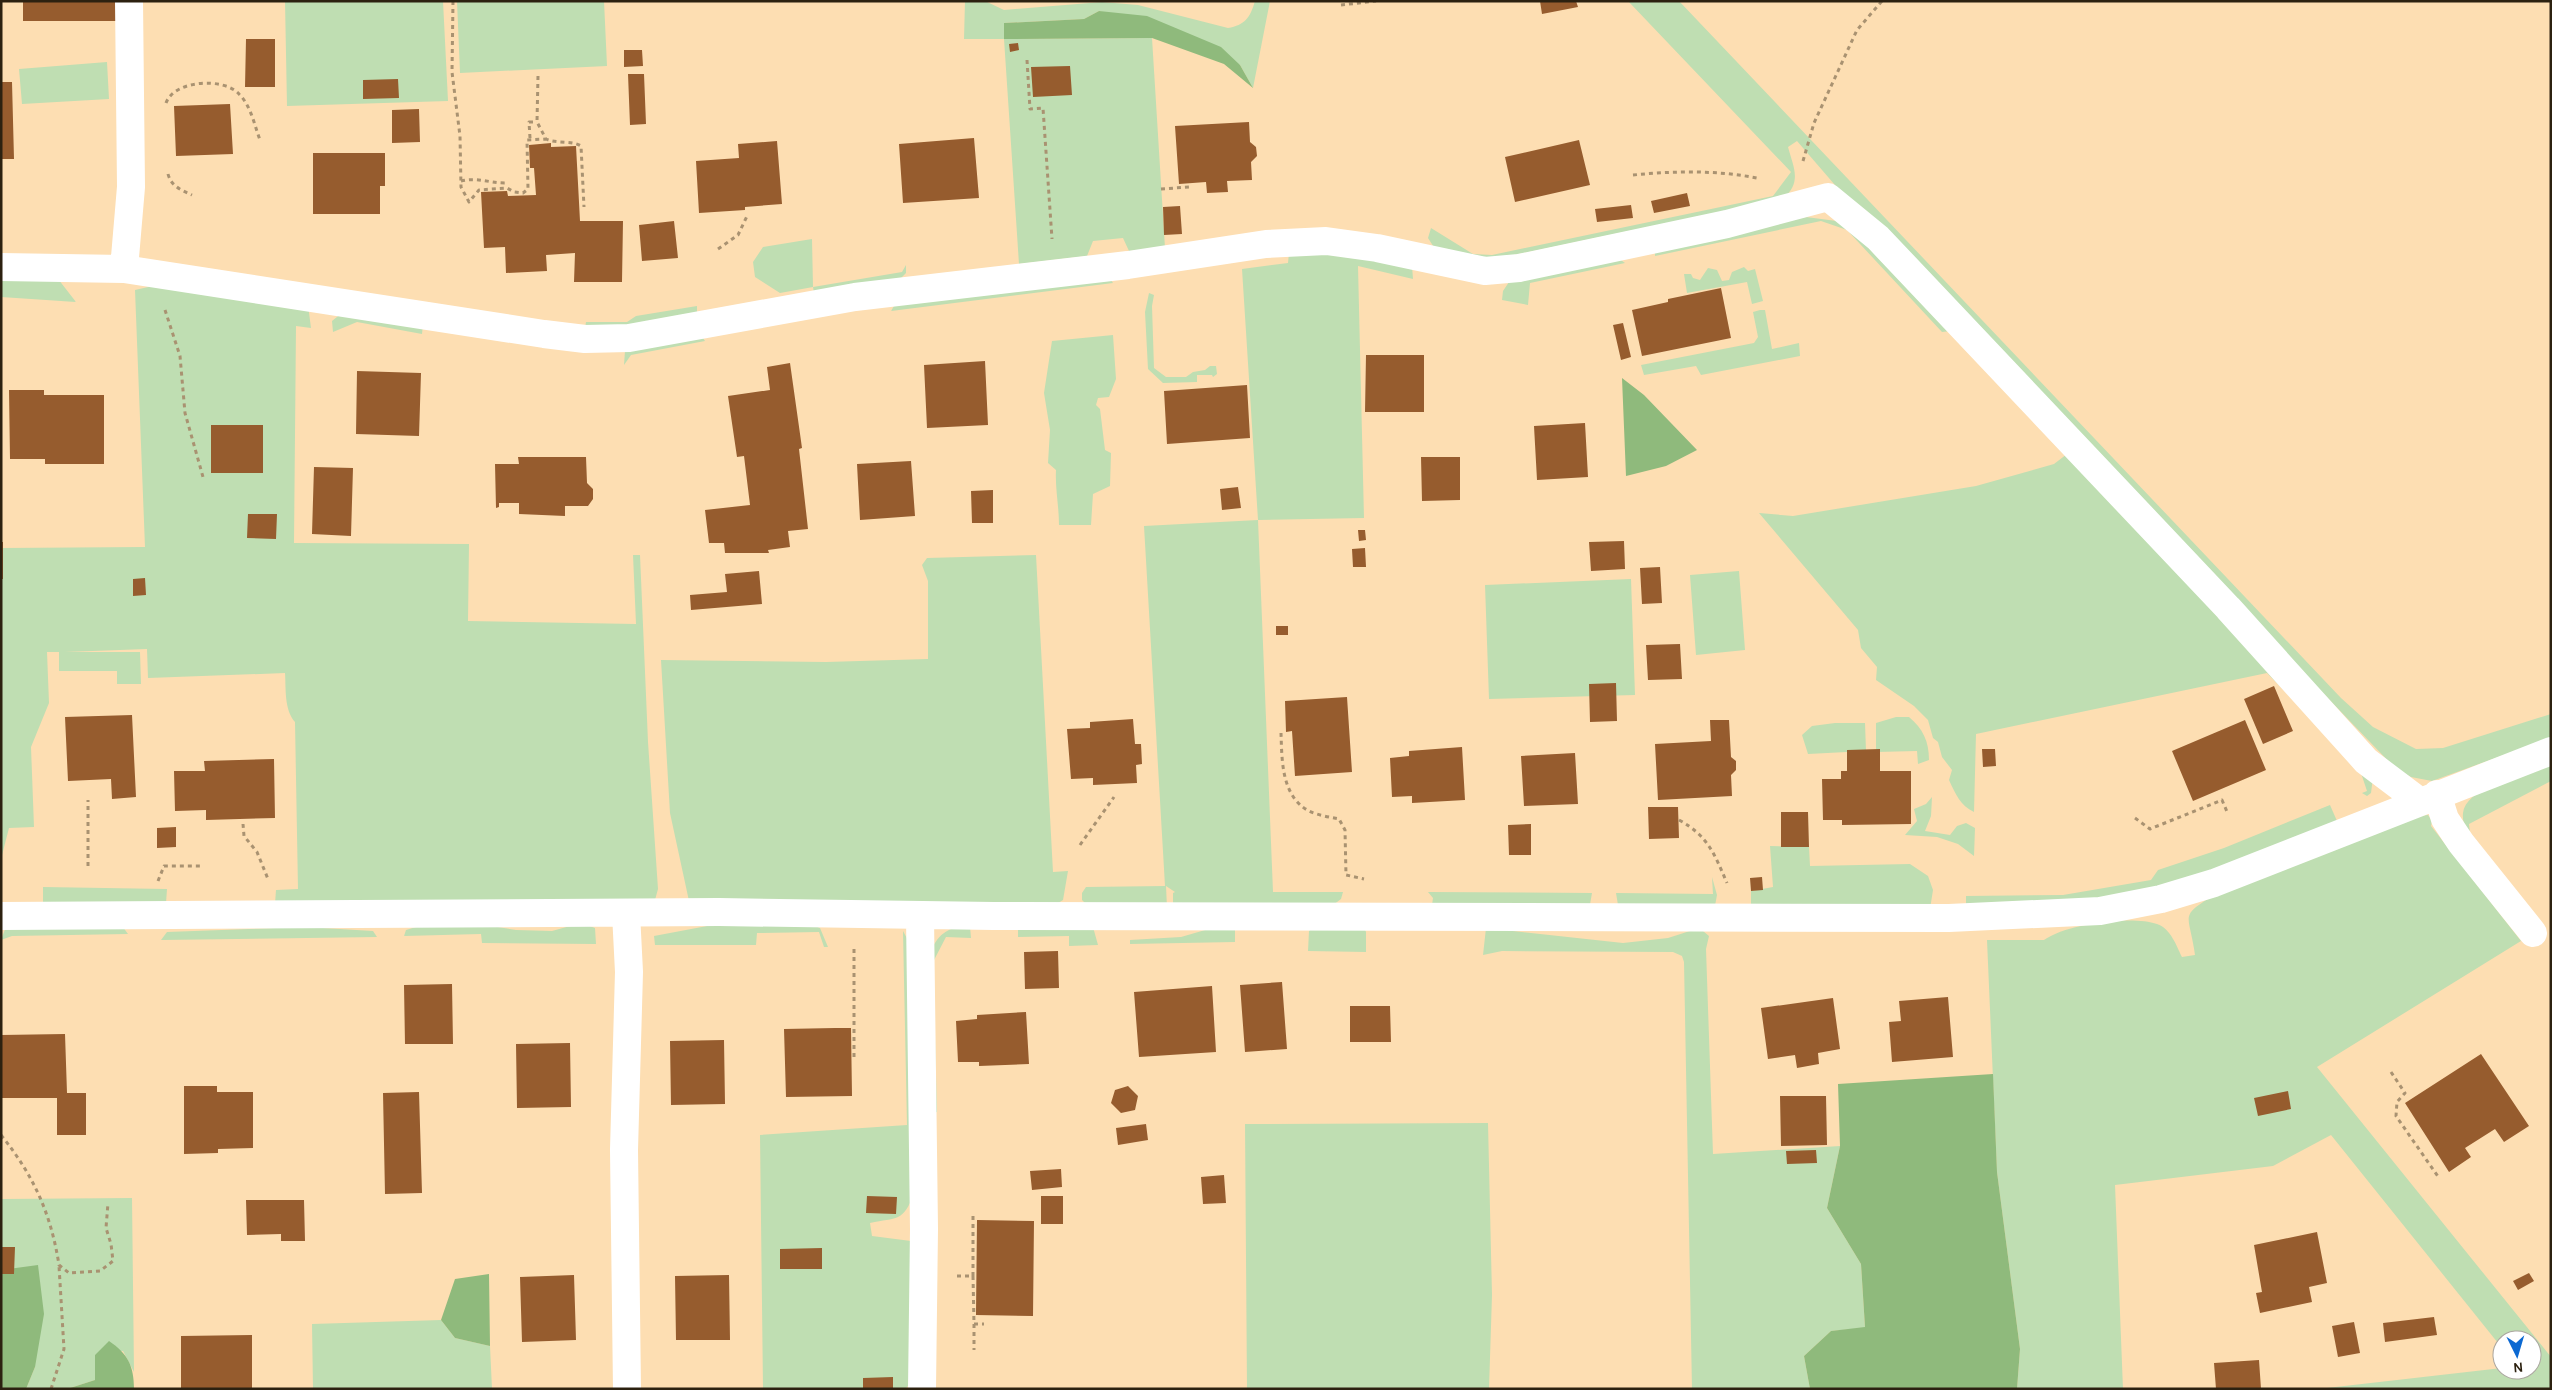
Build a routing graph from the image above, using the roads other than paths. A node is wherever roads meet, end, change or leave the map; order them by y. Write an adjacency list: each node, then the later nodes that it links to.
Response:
1 (129, 1): 3 (street)
2 (1, 267): 3 (street)
3 (124, 269): 5 (street)
4 (2551, 751): 5 (street)
5 (2428, 798): 8 (street); 9 (street)
6 (626, 913): 7 (street); 8 (street); 10 (street)
7 (1, 916)
8 (920, 916): 11 (street)
9 (2533, 933)
10 (627, 1389)
11 (922, 1389)

